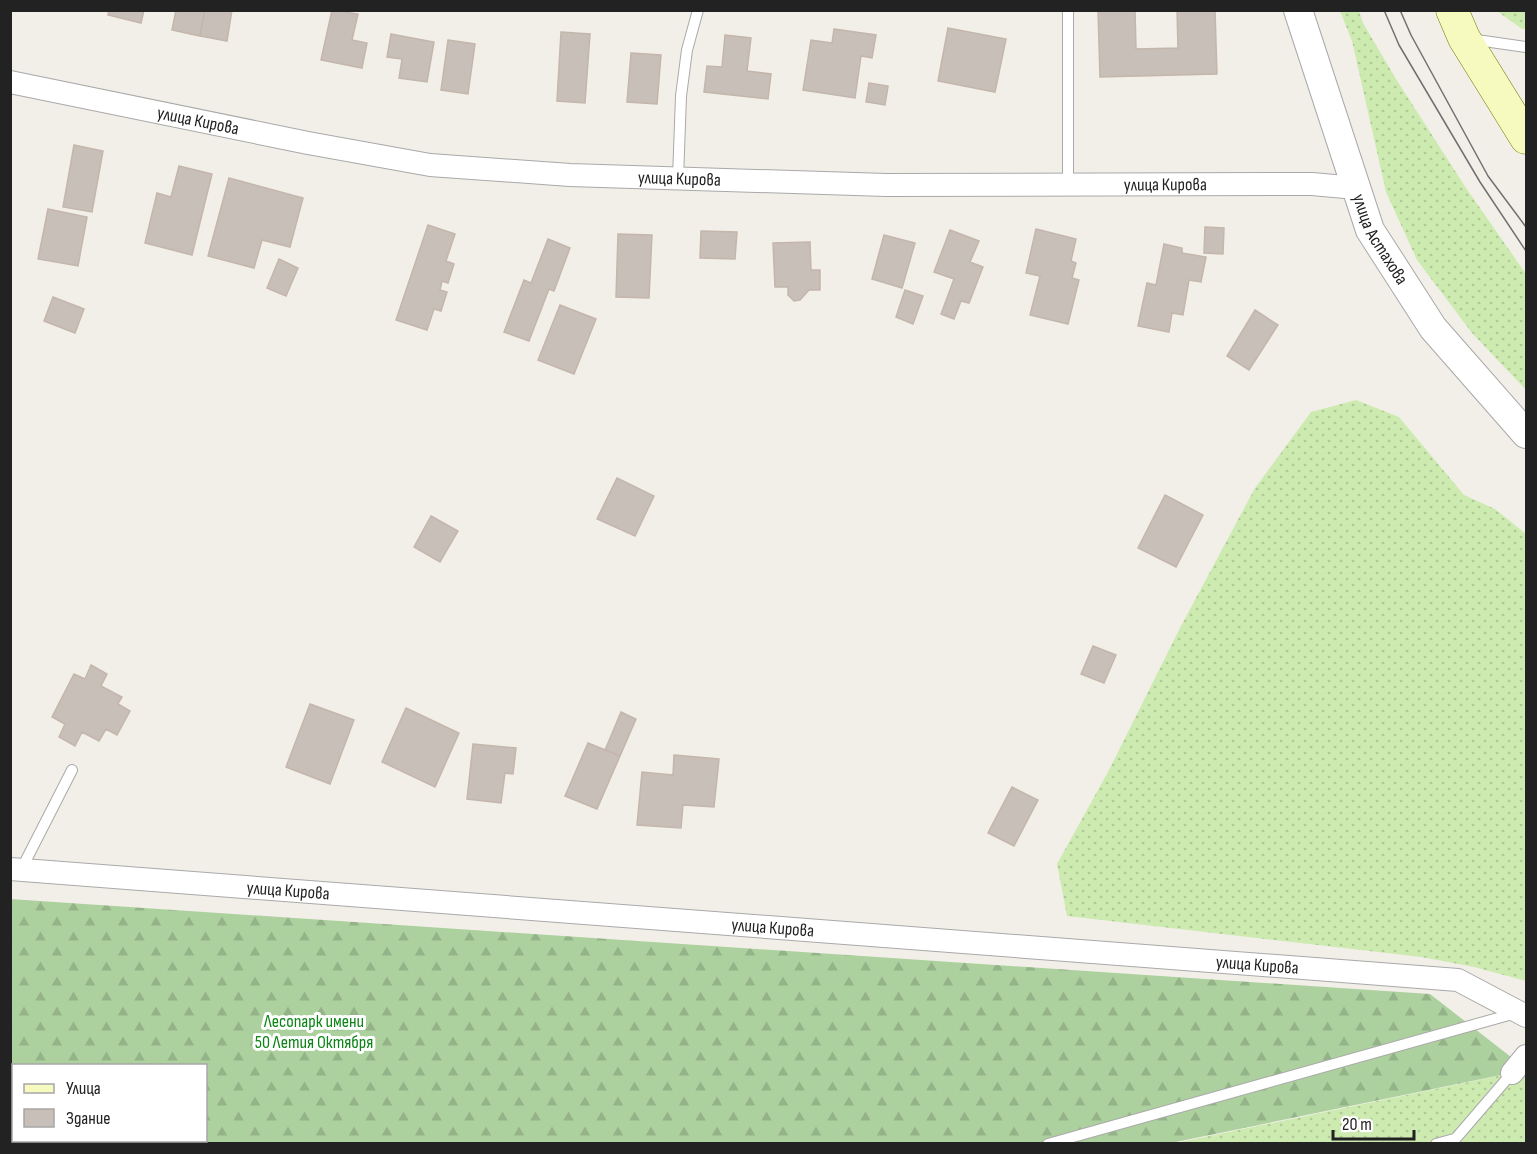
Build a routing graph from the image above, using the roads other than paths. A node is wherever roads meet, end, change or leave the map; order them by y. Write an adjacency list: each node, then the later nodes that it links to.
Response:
1 (698, 10): 8 (lane)
2 (1068, 10): 9 (lane)
3 (1298, 10): 10 (street, улица Астахова)
4 (1458, 24): 5 (lane); 7 (main road)
5 (1527, 47)
6 (10, 82): 8 (street, улица Кирова)
7 (1527, 138)
8 (678, 178): 9 (street, улица Кирова)
9 (1068, 185): 10 (street, улица Кирова)
10 (1356, 188): 11 (street, улица Астахова)
11 (1527, 434)
12 (72, 770): 13 (lane)
13 (16, 870): 14 (street, улица Кирова)
14 (1523, 1014): 17 (lane)
15 (1519, 1064): 16 (lane)
16 (1453, 1141): 18 (lane)
17 (1048, 1143)
18 (1436, 1143)

